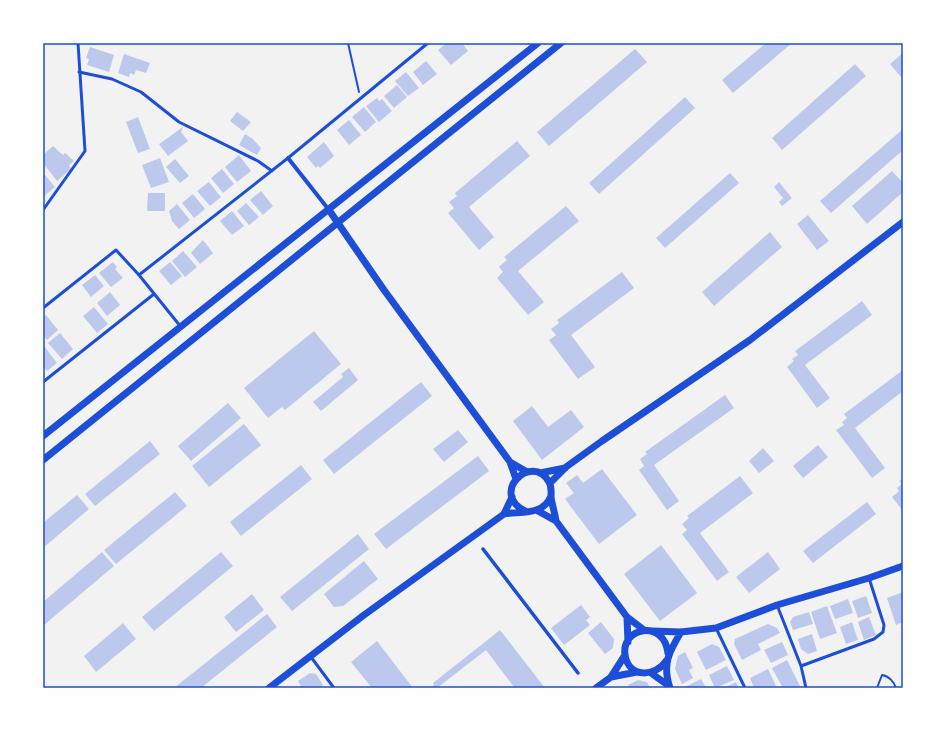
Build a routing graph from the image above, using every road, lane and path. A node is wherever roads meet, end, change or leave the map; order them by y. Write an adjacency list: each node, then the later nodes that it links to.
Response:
1 (78, 43): 6 (lane)
2 (348, 43): 7 (path)
3 (428, 43): 7 (lane)
4 (538, 43): 11 (street)
5 (561, 43): 12 (street)
6 (79, 72): 9 (lane); 10 (lane)
7 (360, 97): 8 (lane)
8 (288, 158): 9 (lane); 11 (street)
9 (272, 171): 14 (lane)
10 (43, 210)
11 (329, 210): 12 (street); 17 (street)
12 (337, 222): 20 (street); 21 (street)
13 (903, 222): 22 (street)
14 (140, 275): 15 (lane); 16 (lane)
15 (154, 294): 17 (lane); 18 (lane)
16 (43, 308)
17 (181, 327): 19 (street)
18 (43, 382)
19 (43, 436)
20 (43, 460)
21 (510, 462): 23 (street); 25 (street)
22 (566, 468): 24 (street); 26 (street)
23 (527, 472): 24 (street); 25 (street)
24 (540, 473): 26 (street)
25 (516, 479): 28 (street)
26 (550, 483): 27 (street)
27 (551, 496): 30 (street); 32 (street)
28 (512, 498): 29 (street); 31 (street)
29 (525, 511): 30 (street); 31 (street)
30 (538, 511): 32 (street)
31 (504, 514): 44 (street)
32 (556, 521): 37 (street)
33 (483, 550): 47 (street)
34 (903, 566): 35 (street)
35 (869, 578): 36 (street); 45 (lane)
36 (777, 605): 38 (street); 45 (lane)
37 (627, 617): 39 (street); 41 (street)
38 (716, 628): 40 (street); 54 (lane)
39 (648, 630): 40 (street); 41 (street); 43 (street)
40 (681, 632): 43 (street)
41 (628, 642): 42 (street)
42 (625, 655): 46 (street); 49 (street)
43 (668, 656): 48 (street); 50 (street)
44 (311, 657): 51 (street); 52 (lane)
45 (801, 666): 55 (lane)
46 (637, 672): 48 (street); 49 (street)
47 (578, 673)
48 (651, 673): 50 (street)
49 (611, 677): 53 (street)
50 (670, 687)
51 (270, 688)
52 (334, 688)
53 (596, 688)
54 (745, 688)
55 (806, 688)
56 (877, 688): 57 (path)
57 (896, 688)

